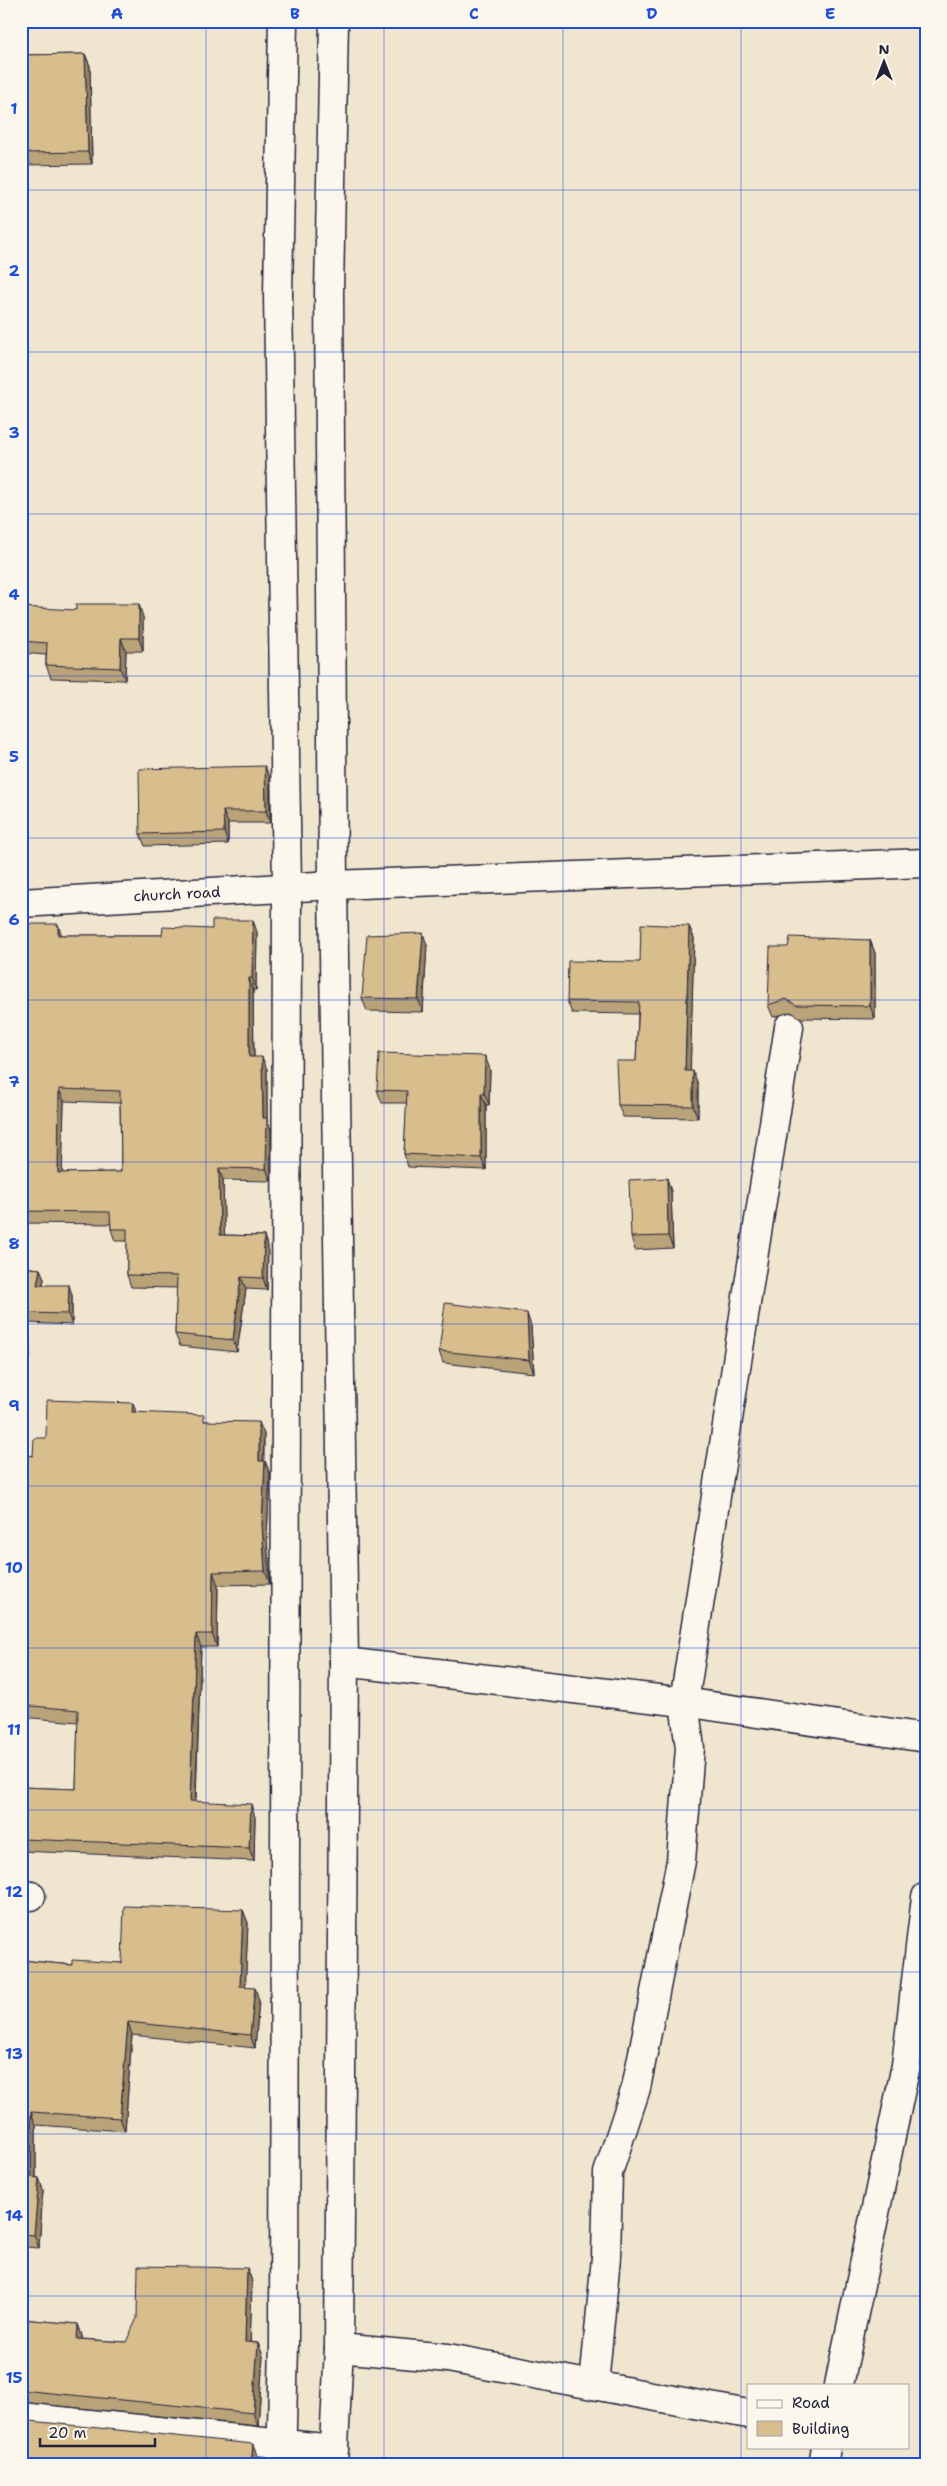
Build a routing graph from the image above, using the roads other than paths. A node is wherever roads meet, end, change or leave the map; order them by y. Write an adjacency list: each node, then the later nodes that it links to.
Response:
1 (284, 21): 5 (street)
2 (334, 21): 4 (street)
3 (926, 863): 4 (street, church road)
4 (333, 885): 5 (street, church road); 8 (street)
5 (287, 887): 6 (street, church road); 18 (street)
6 (21, 903)
7 (789, 1027): 9 (street)
8 (344, 1662): 9 (street); 12 (street)
9 (684, 1702): 10 (street); 14 (street)
10 (926, 1738)
11 (926, 1897): 13 (street)
12 (339, 2348): 14 (street); 19 (street)
13 (839, 2384)
14 (594, 2385): 15 (street)
15 (747, 2414)
16 (21, 2417): 18 (street)
17 (826, 2448): 20 (street)
18 (281, 2454): 19 (street)
19 (334, 2457)
20 (823, 2465)

